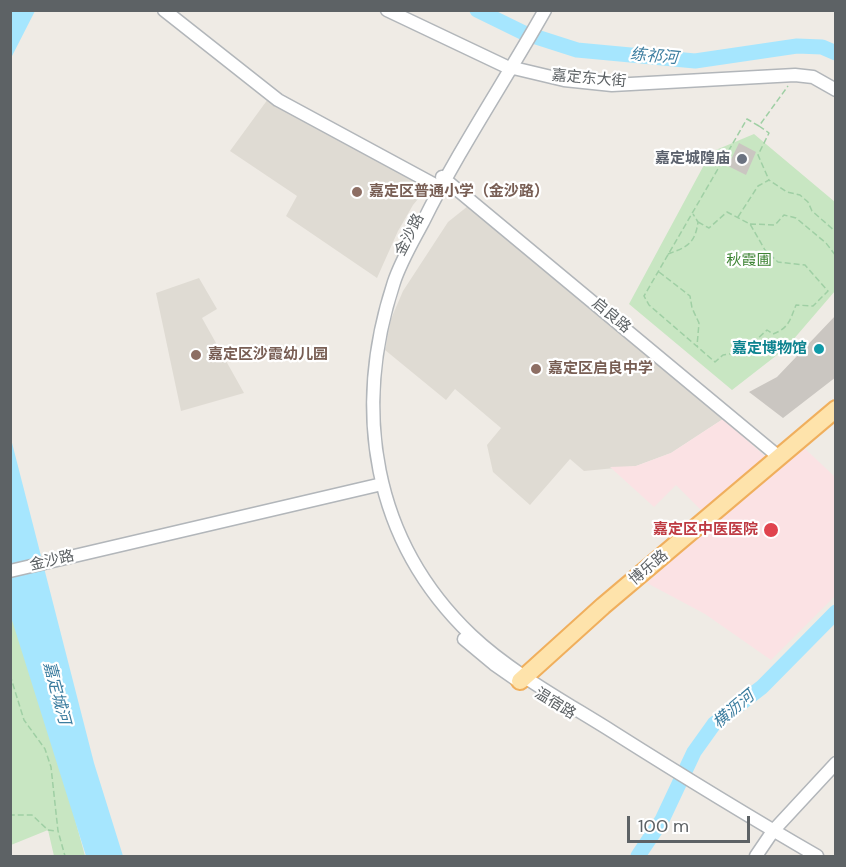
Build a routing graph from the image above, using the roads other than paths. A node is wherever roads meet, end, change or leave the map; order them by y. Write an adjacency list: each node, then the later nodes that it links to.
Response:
1 (164, 10): 7 (street, 启良路)
2 (387, 10): 5 (street, 嘉定东大街)
3 (537, 10): 5 (street, 金沙路)
4 (545, 10): 5 (street)
5 (509, 67): 6 (street, 嘉定东大街); 7 (street, 金沙路)
6 (836, 90)
7 (441, 181): 9 (street, 启良路); 10 (street, 金沙路)
8 (836, 409): 9 (main road, 博乐路)
9 (779, 457): 12 (main road, 博乐路)
10 (378, 485): 11 (street, 金沙路); 12 (street)
11 (10, 571)
12 (523, 679): 14 (street)
13 (836, 763): 14 (street)
14 (771, 834): 15 (street); 16 (street); 17 (street)
15 (756, 856)
16 (804, 856)
17 (817, 856)

